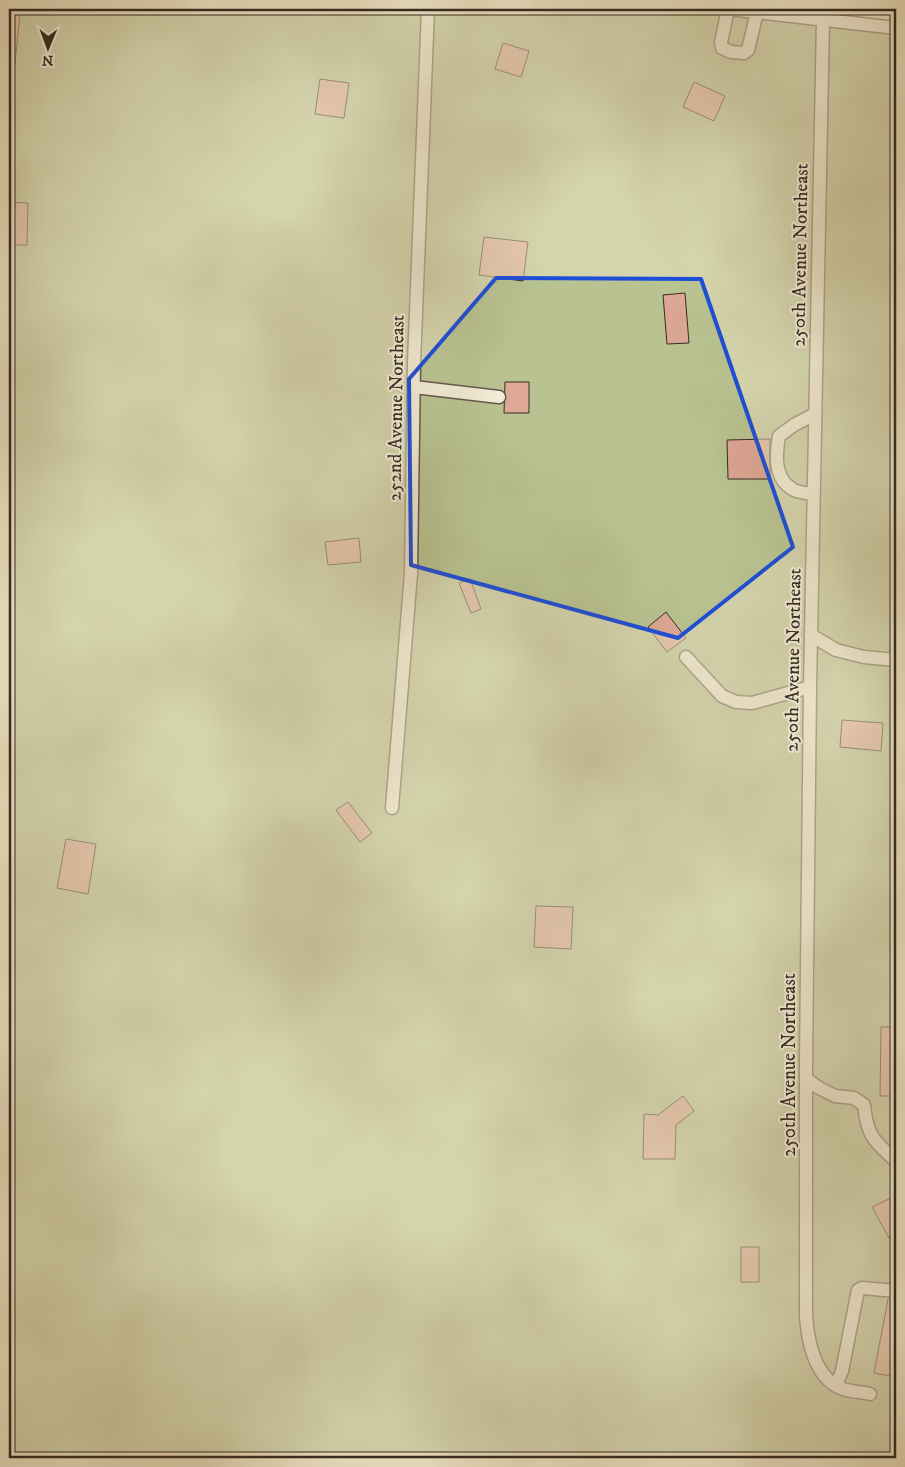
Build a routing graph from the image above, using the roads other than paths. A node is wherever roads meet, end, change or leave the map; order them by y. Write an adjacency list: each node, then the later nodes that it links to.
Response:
1 (428, 9): 6 (street, 252nd Avenue Northeast)
2 (728, 9): 3 (street); 3 (street)
3 (757, 12): 4 (street)
4 (823, 20): 5 (street); 8 (street, 250th Avenue Northeast)
5 (896, 28)
6 (414, 387): 7 (street); 14 (street, 252nd Avenue Northeast)
7 (499, 397)
8 (815, 414): 9 (street, 250th Avenue Northeast); 9 (street)
9 (814, 494): 10 (street, 250th Avenue Northeast)
10 (811, 635): 12 (street); 13 (street, 250th Avenue Northeast)
11 (686, 656): 13 (street)
12 (896, 660)
13 (810, 687): 15 (street, 250th Avenue Northeast)
14 (392, 808)
15 (806, 1078): 16 (street); 18 (street, 250th Avenue Northeast)
16 (896, 1161)
17 (896, 1291): 18 (street)
18 (836, 1386): 19 (street)
19 (870, 1394)

